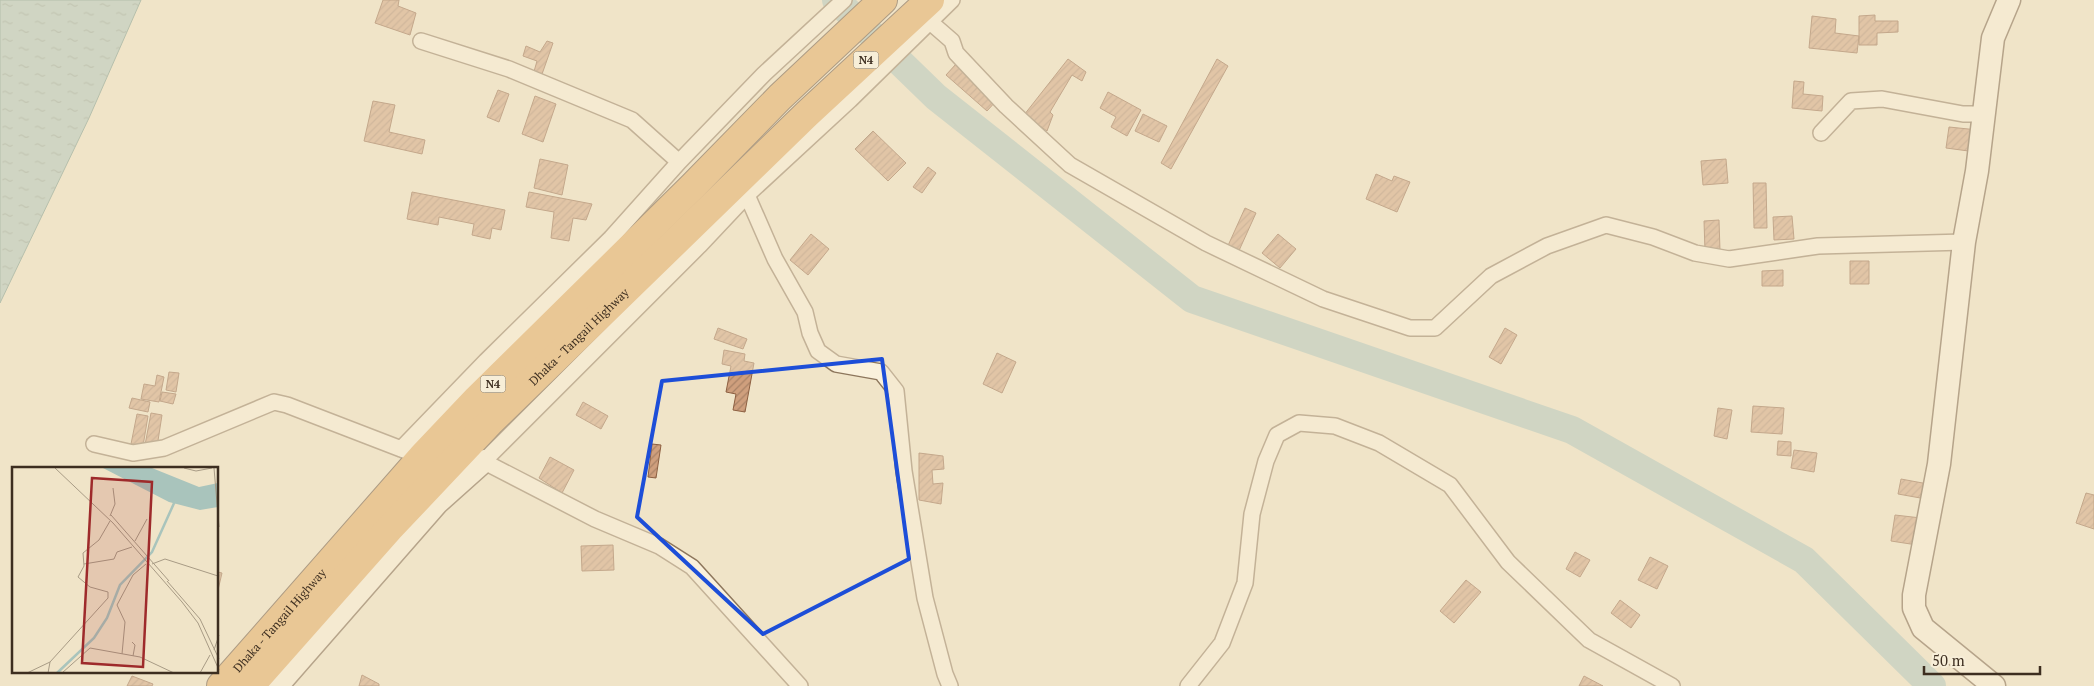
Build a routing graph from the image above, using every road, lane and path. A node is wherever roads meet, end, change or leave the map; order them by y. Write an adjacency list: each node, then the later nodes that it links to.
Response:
1 (844, 0): 9 (street)
2 (883, 0): 13 (highway, Dhaka - Tangail Highway / N4)
3 (952, 0): 5 (street)
4 (2009, 0): 7 (street)
5 (928, 9): 10 (street); 11 (street); 14 (highway, Dhaka - Tangail Highway / N4)
6 (421, 41): 9 (street)
7 (1984, 114): 8 (street); 11 (street)
8 (1821, 134)
9 (679, 162): 13 (street)
10 (747, 196): 14 (street); 19 (street)
11 (1964, 242): 22 (street)
12 (94, 444): 13 (street)
13 (411, 453): 15 (highway, Dhaka - Tangail Highway / N4)
14 (474, 456): 16 (highway, Dhaka - Tangail Highway / N4); 17 (street); 18 (street)
15 (221, 686)
16 (250, 686)
17 (277, 686)
18 (800, 686)
19 (950, 686)
20 (1188, 686): 21 (street)
21 (1672, 686)
22 (1994, 686)

